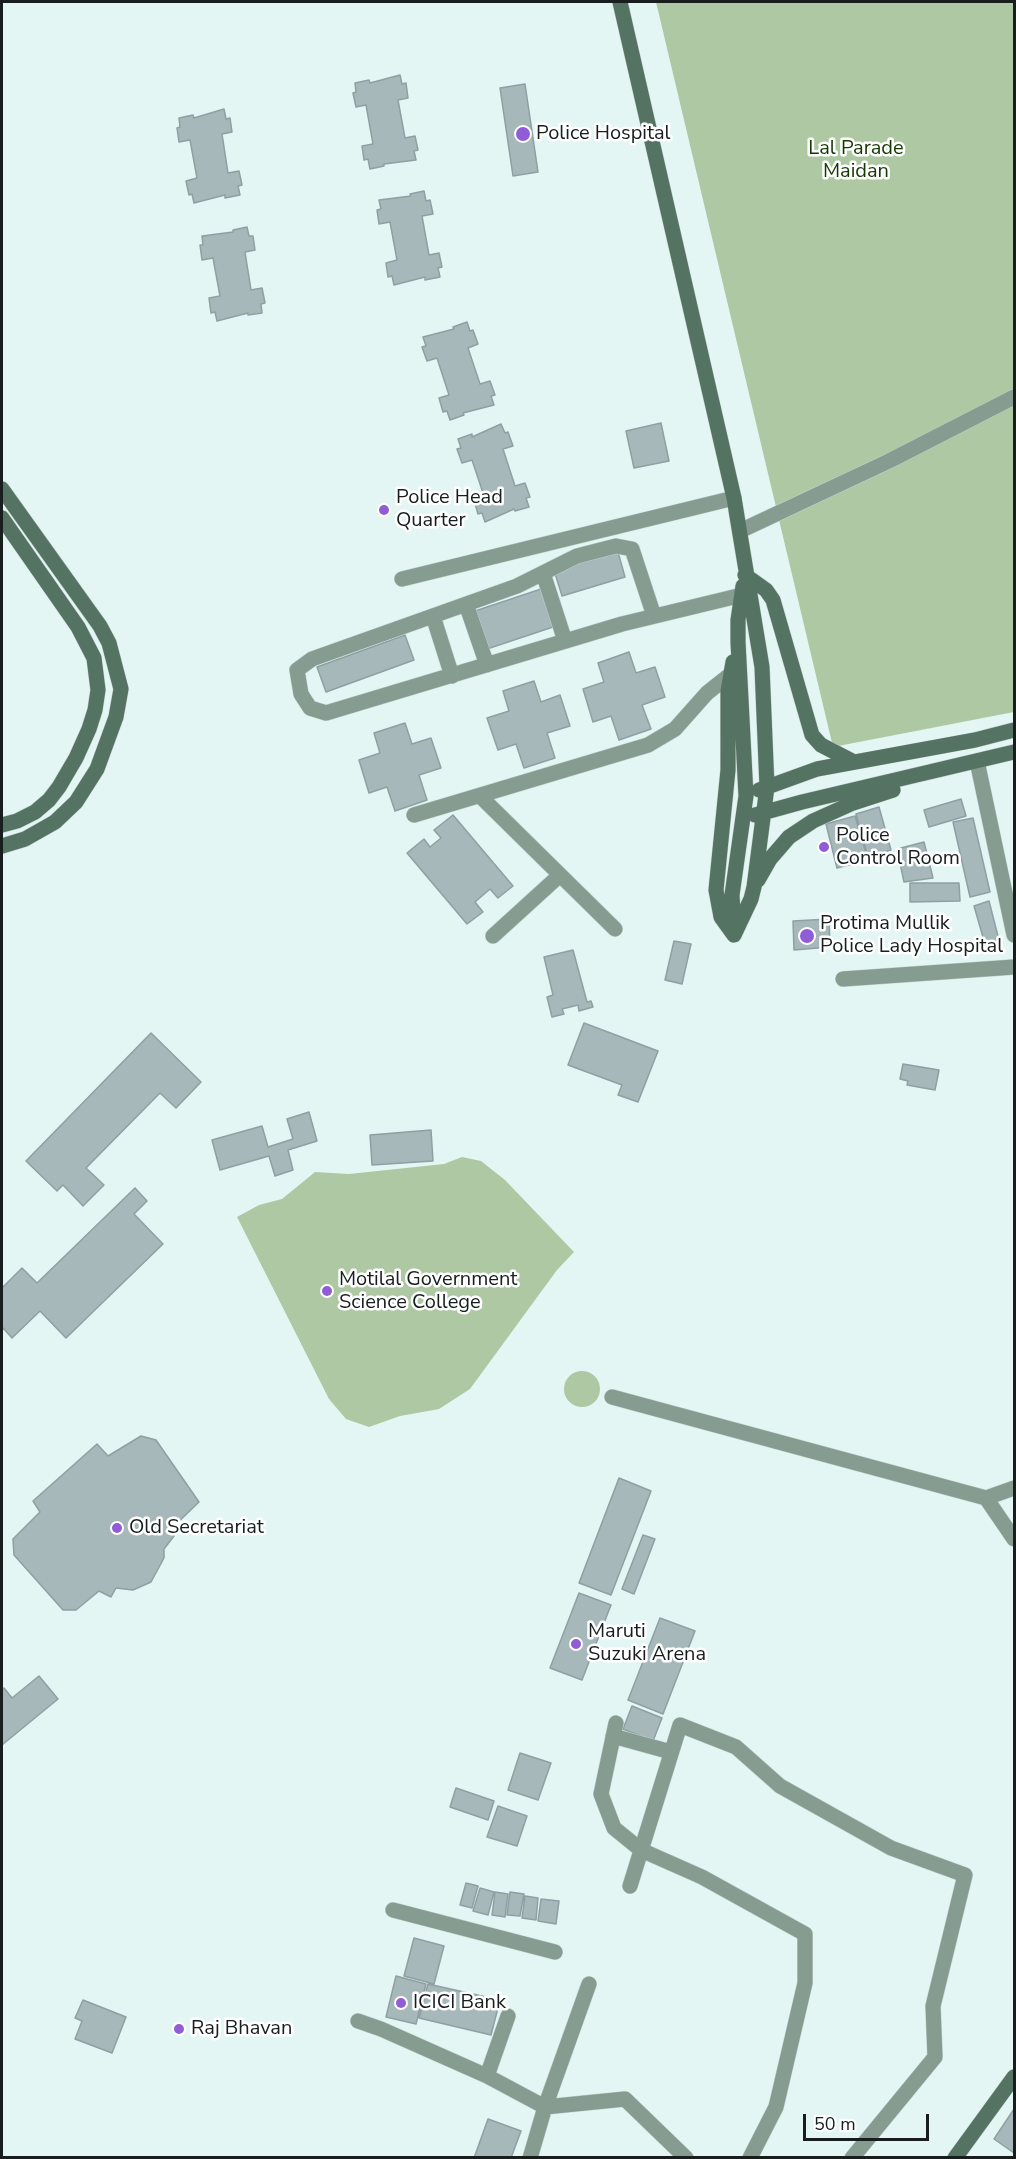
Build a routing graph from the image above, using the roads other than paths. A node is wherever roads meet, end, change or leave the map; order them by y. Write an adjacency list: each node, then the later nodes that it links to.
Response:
1 (620, 2): 4 (main road)
2 (1014, 398): 6 (street)
3 (2, 489): 31 (main road)
4 (734, 498): 6 (main road); 9 (street)
5 (2, 518): 30 (main road)
6 (740, 531): 8 (main road)
7 (543, 573): 11 (street); 13 (street); 15 (street)
8 (745, 575): 10 (main road); 22 (main road); 24 (main road)
9 (402, 579)
10 (742, 595): 13 (street); 14 (main road)
11 (466, 604): 12 (street); 16 (street)
12 (433, 616): 18 (street); 18 (street)
13 (654, 616): 15 (street)
14 (738, 633): 17 (main road); 26 (main road)
15 (565, 641): 16 (street)
16 (487, 665): 18 (street)
17 (731, 675): 25 (street); 35 (main road)
18 (453, 676)
19 (1014, 730): 22 (main road)
20 (1014, 752): 21 (main road)
21 (977, 761): 23 (main road); 36 (street)
22 (854, 762): 24 (main road)
23 (925, 774): 27 (main road); 33 (main road)
24 (767, 787): 26 (main road); 27 (main road)
25 (480, 796): 28 (street); 32 (street)
26 (746, 796): 29 (main road)
27 (764, 813): 29 (main road); 33 (main road)
28 (414, 815)
29 (743, 819): 35 (main road)
30 (2, 825)
31 (2, 846)
32 (560, 875): 34 (street); 37 (street)
33 (754, 887): 35 (main road)
34 (615, 929)
35 (734, 935)
36 (1014, 935)
37 (493, 936)
38 (1014, 967): 39 (street)
39 (843, 979)
40 (612, 1397): 42 (street)
41 (1014, 1488): 42 (street)
42 (986, 1498): 43 (street)
43 (1014, 1539)
44 (671, 1752): 45 (street); 45 (street); 58 (street)
45 (641, 1850): 46 (street); 57 (street)
46 (630, 1886)
47 (393, 1910): 48 (street)
48 (555, 1952)
49 (589, 1984): 54 (street)
50 (508, 2016): 52 (street)
51 (358, 2021): 52 (street)
52 (487, 2076): 54 (street)
53 (1014, 2077): 59 (main road)
54 (545, 2107): 55 (street); 56 (street)
55 (530, 2157)
56 (686, 2157)
57 (750, 2157)
58 (852, 2157)
59 (956, 2157)

